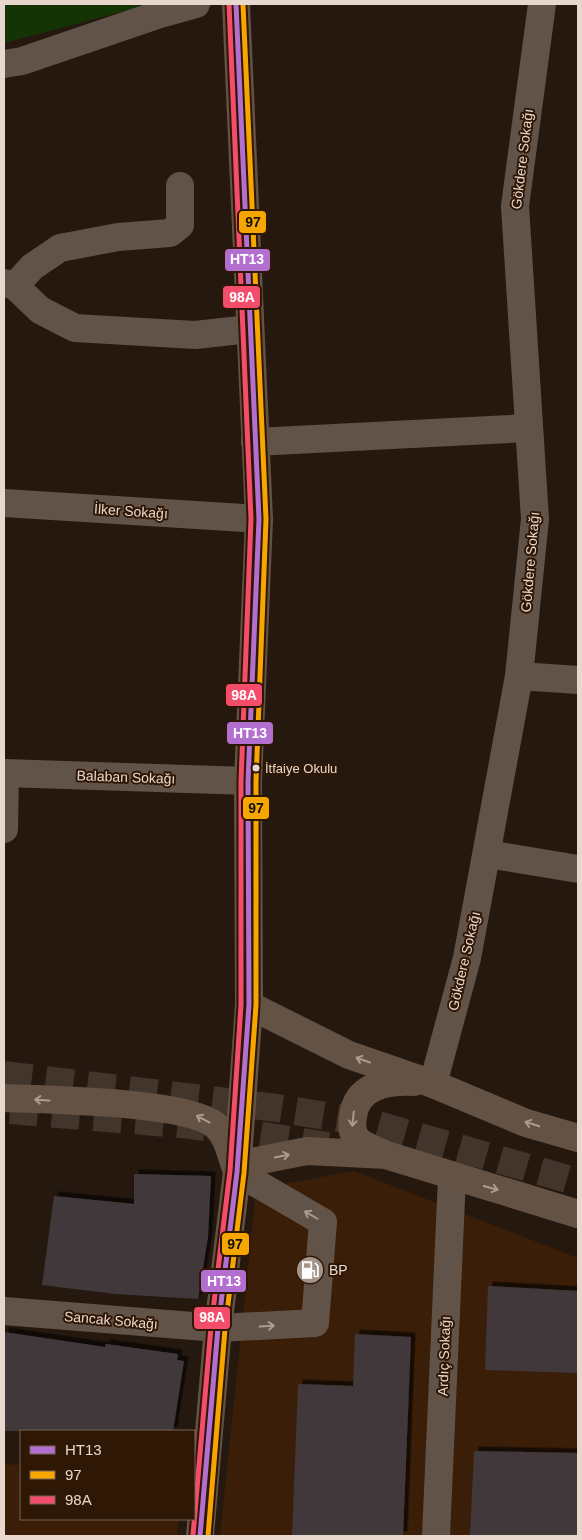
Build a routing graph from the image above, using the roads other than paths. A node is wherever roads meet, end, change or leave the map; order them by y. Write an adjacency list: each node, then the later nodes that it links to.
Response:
1 (196, 4): 4 (street)
2 (236, 4): 7 (main road)
3 (542, 4): 8 (street, Gökdere Sokağı)
4 (4, 64)
5 (180, 186): 6 (street)
6 (9, 284): 7 (street)
7 (250, 330): 9 (main road)
8 (529, 428): 9 (street); 12 (street, Gökdere Sokağı)
9 (255, 442): 11 (main road)
10 (4, 504): 11 (street, İlker Sokağı)
11 (259, 520): 15 (main road)
12 (520, 676): 13 (street); 17 (street, Gökdere Sokağı)
13 (578, 680)
14 (4, 773): 15 (street, Balaban Sokağı); 16 (street)
15 (248, 781): 19 (main road)
16 (4, 829)
17 (488, 854): 18 (street); 20 (street, Gökdere Sokağı)
18 (578, 869)
19 (250, 1005): 20 (main road, one-way to 19); 24 (main road)
20 (433, 1084): 22 (main road, one-way to 20); 23 (main road, one-way to 23)
21 (4, 1098): 24 (main road, one-way to 21)
22 (578, 1138)
23 (386, 1155): 24 (main road, one-way to 23); 25 (main road)
24 (237, 1172): 28 (main road); 28 (street, Sancak Sokağı, one-way to 24)
25 (452, 1177): 26 (main road, one-way to 26); 30 (street, Ardıç Sokağı)
26 (578, 1214)
27 (4, 1311): 28 (street, Sancak Sokağı)
28 (218, 1328): 29 (main road)
29 (200, 1536)
30 (436, 1536)

